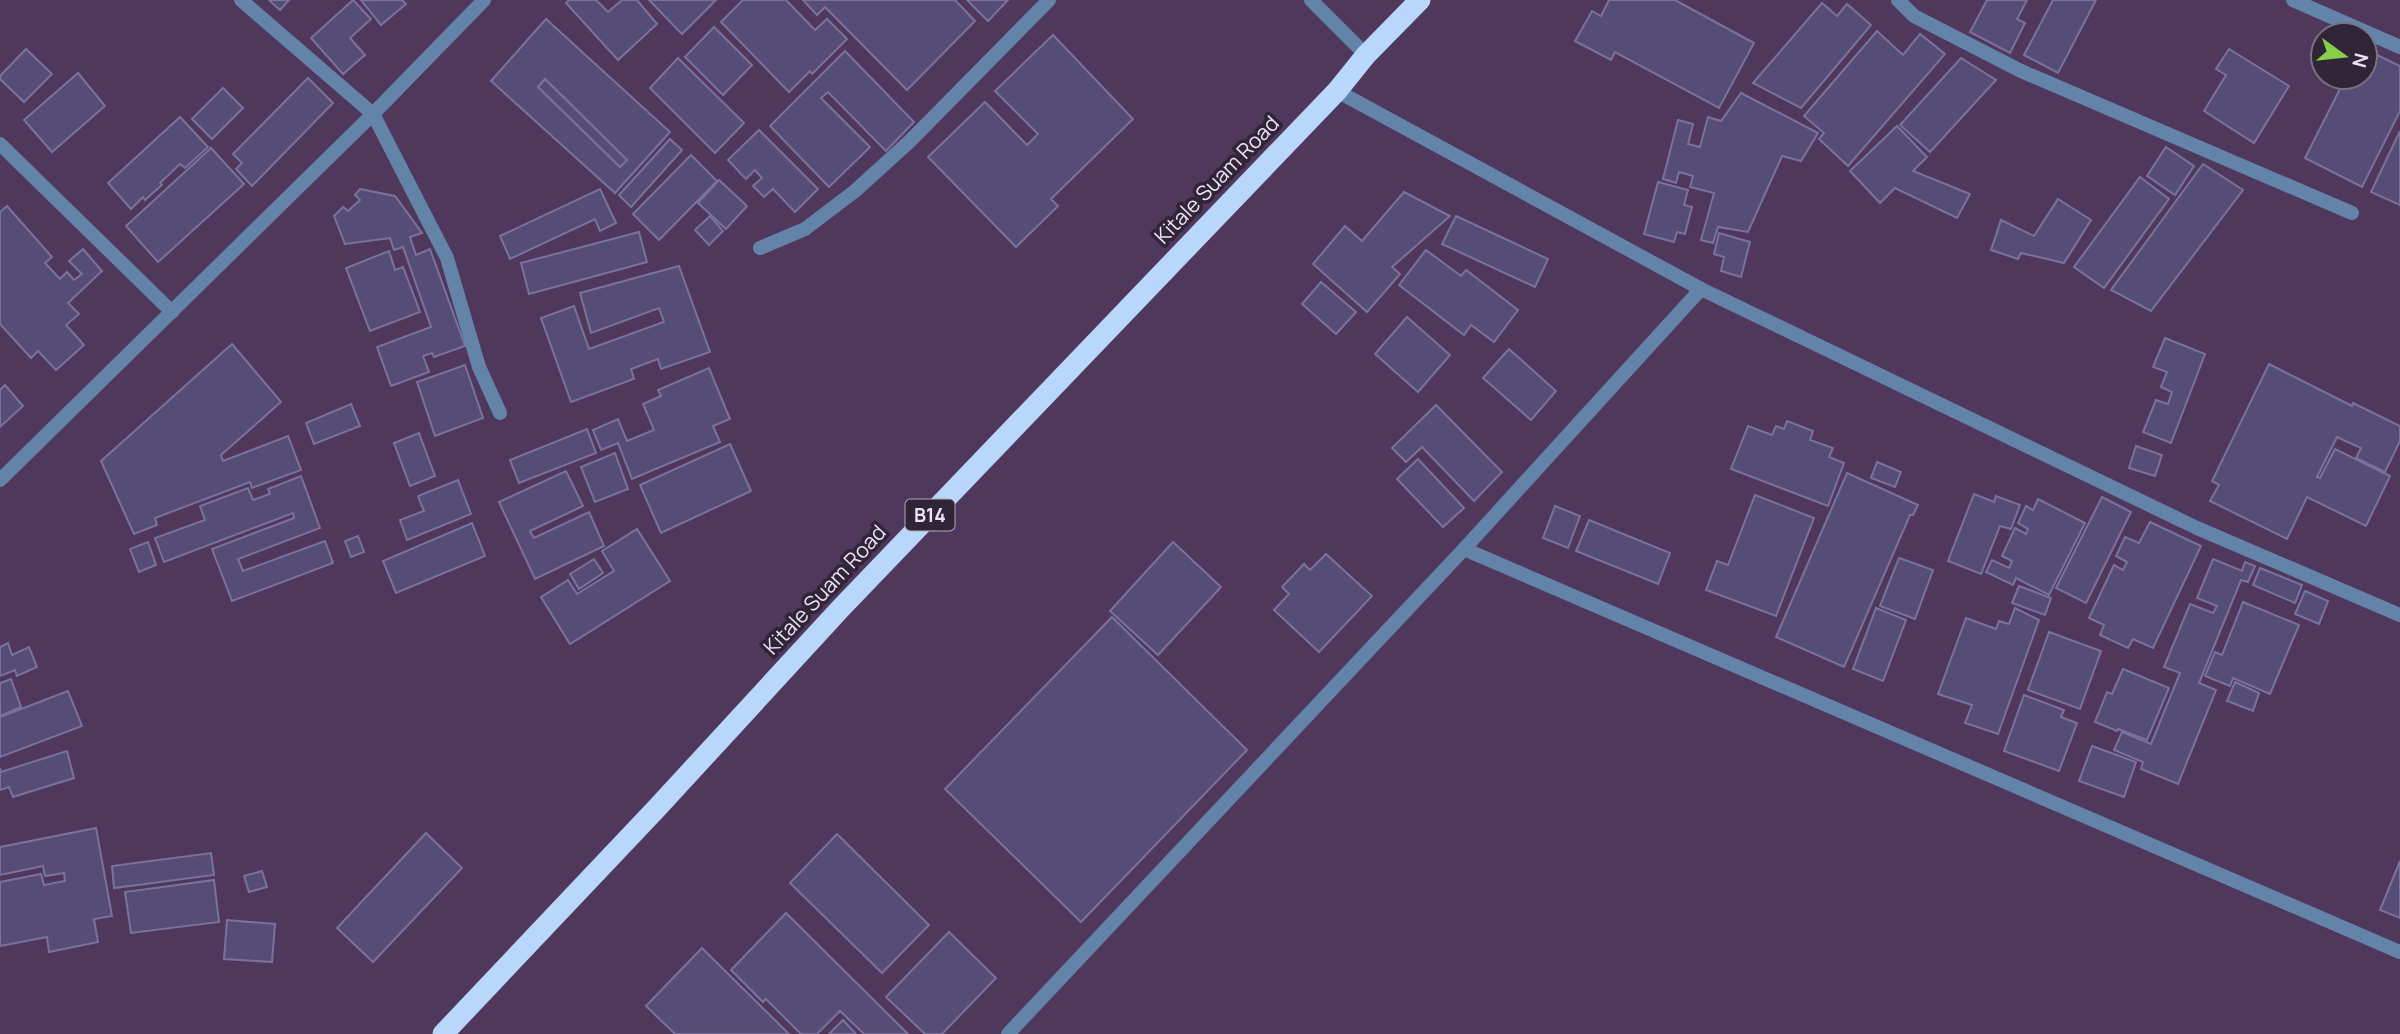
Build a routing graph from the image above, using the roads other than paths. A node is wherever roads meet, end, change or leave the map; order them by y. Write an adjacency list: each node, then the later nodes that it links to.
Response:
1 (241, 0): 11 (street)
2 (484, 0): 11 (street)
3 (1049, 0): 14 (street)
4 (1311, 0): 9 (street)
5 (1420, 0): 9 (highway, Kitale Suam Road / B14)
6 (1898, 0): 13 (street)
7 (2293, 0): 8 (street)
8 (2400, 47)
9 (1366, 55): 10 (highway, Kitale Suam Road / B14)
10 (1337, 91): 15 (street); 22 (highway, Kitale Suam Road / B14)
11 (373, 114): 16 (street); 17 (street)
12 (0, 144): 16 (street)
13 (2352, 213)
14 (760, 248)
15 (1701, 289): 19 (street); 20 (street)
16 (172, 312): 18 (street)
17 (500, 414)
18 (0, 480)
19 (1464, 549): 21 (street); 23 (street)
20 (2400, 615)
21 (2400, 952)
22 (443, 1034)
23 (1008, 1034)

